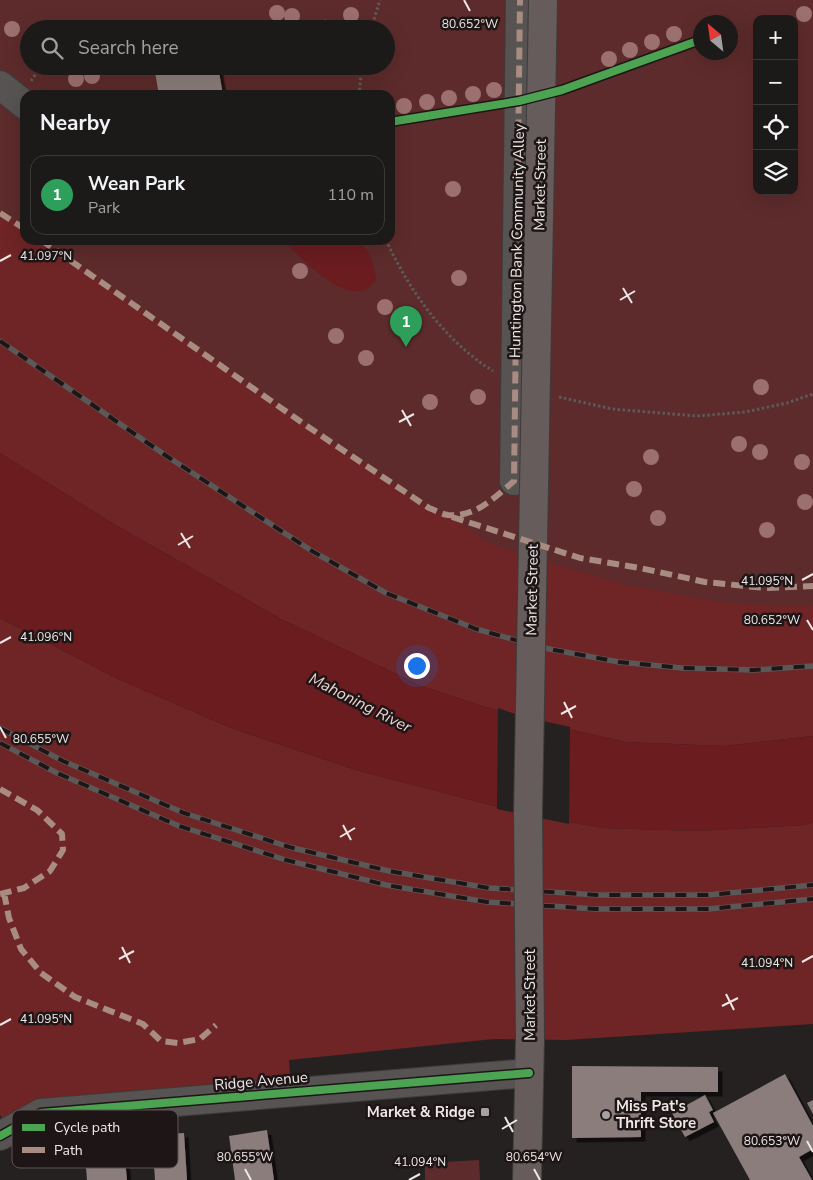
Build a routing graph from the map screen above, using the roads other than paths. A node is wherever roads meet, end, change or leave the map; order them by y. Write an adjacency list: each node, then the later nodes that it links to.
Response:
1 (520, 0): 5 (street, Huntington Bank Community Alley)
2 (543, 0): 6 (main road, Market Street, bridge)
3 (0, 85): 4 (street)
4 (20, 101)
5 (514, 481)
6 (529, 1073): 7 (street, Ridge Avenue); 10 (main road, Market Street)
7 (89, 1110)
8 (12, 1130): 9 (street, Ridge Avenue)
9 (0, 1136)
10 (527, 1180)

